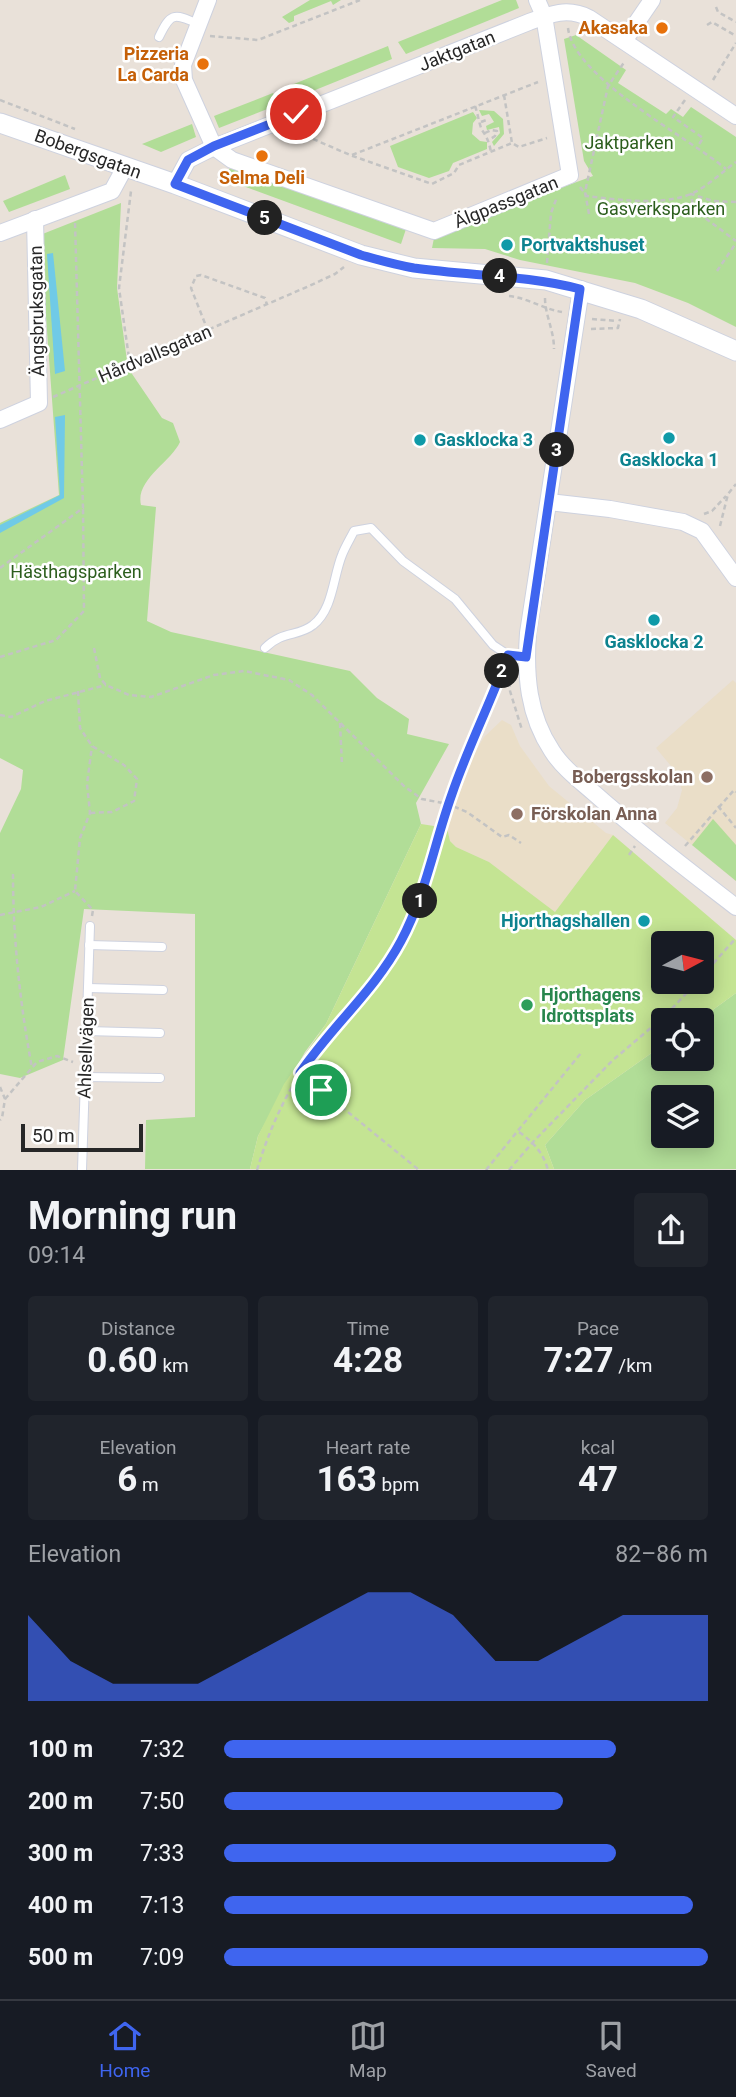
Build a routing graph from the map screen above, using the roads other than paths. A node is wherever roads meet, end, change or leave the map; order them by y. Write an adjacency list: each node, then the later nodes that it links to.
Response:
1 (208, 0): 6 (street)
2 (537, 0): 5 (street, Älgpassgatan)
3 (652, 0): 8 (street)
4 (568, 12): 5 (street, Jaktgatan); 8 (street)
5 (544, 16): 11 (street, Jaktgatan); 11 (street, Älgpassgatan)
6 (198, 24): 7 (lane); 11 (street)
7 (159, 37)
8 (629, 44): 9 (street)
9 (736, 116)
10 (0, 123): 12 (street, Bobergsgatan)
11 (214, 146): 13 (street, Jaktgatan)
12 (128, 176): 13 (street, Bobergsgatan); 14 (street)
13 (175, 184): 16 (street, Bobergsgatan)
14 (35, 219): 15 (street); 18 (street, Ängsbruksgatan)
15 (0, 233)
16 (580, 289): 17 (street, Bobergsgatan); 19 (street)
17 (736, 351)
18 (0, 420)
19 (549, 502): 20 (street); 22 (street)
20 (736, 578)
21 (265, 648): 22 (lane)
22 (526, 657): 23 (street)
23 (736, 907)
24 (90, 926): 25 (lane, Ahlsellvägen)
25 (89, 945): 26 (lane); 27 (lane, Ahlsellvägen)
26 (162, 947)
27 (88, 988): 28 (lane); 29 (lane, Ahlsellvägen)
28 (163, 990)
29 (87, 1031): 30 (lane); 31 (lane, Ahlsellvägen)
30 (160, 1033)
31 (85, 1077): 32 (lane); 33 (lane, Ahlsellvägen)
32 (160, 1078)
33 (82, 1170)

